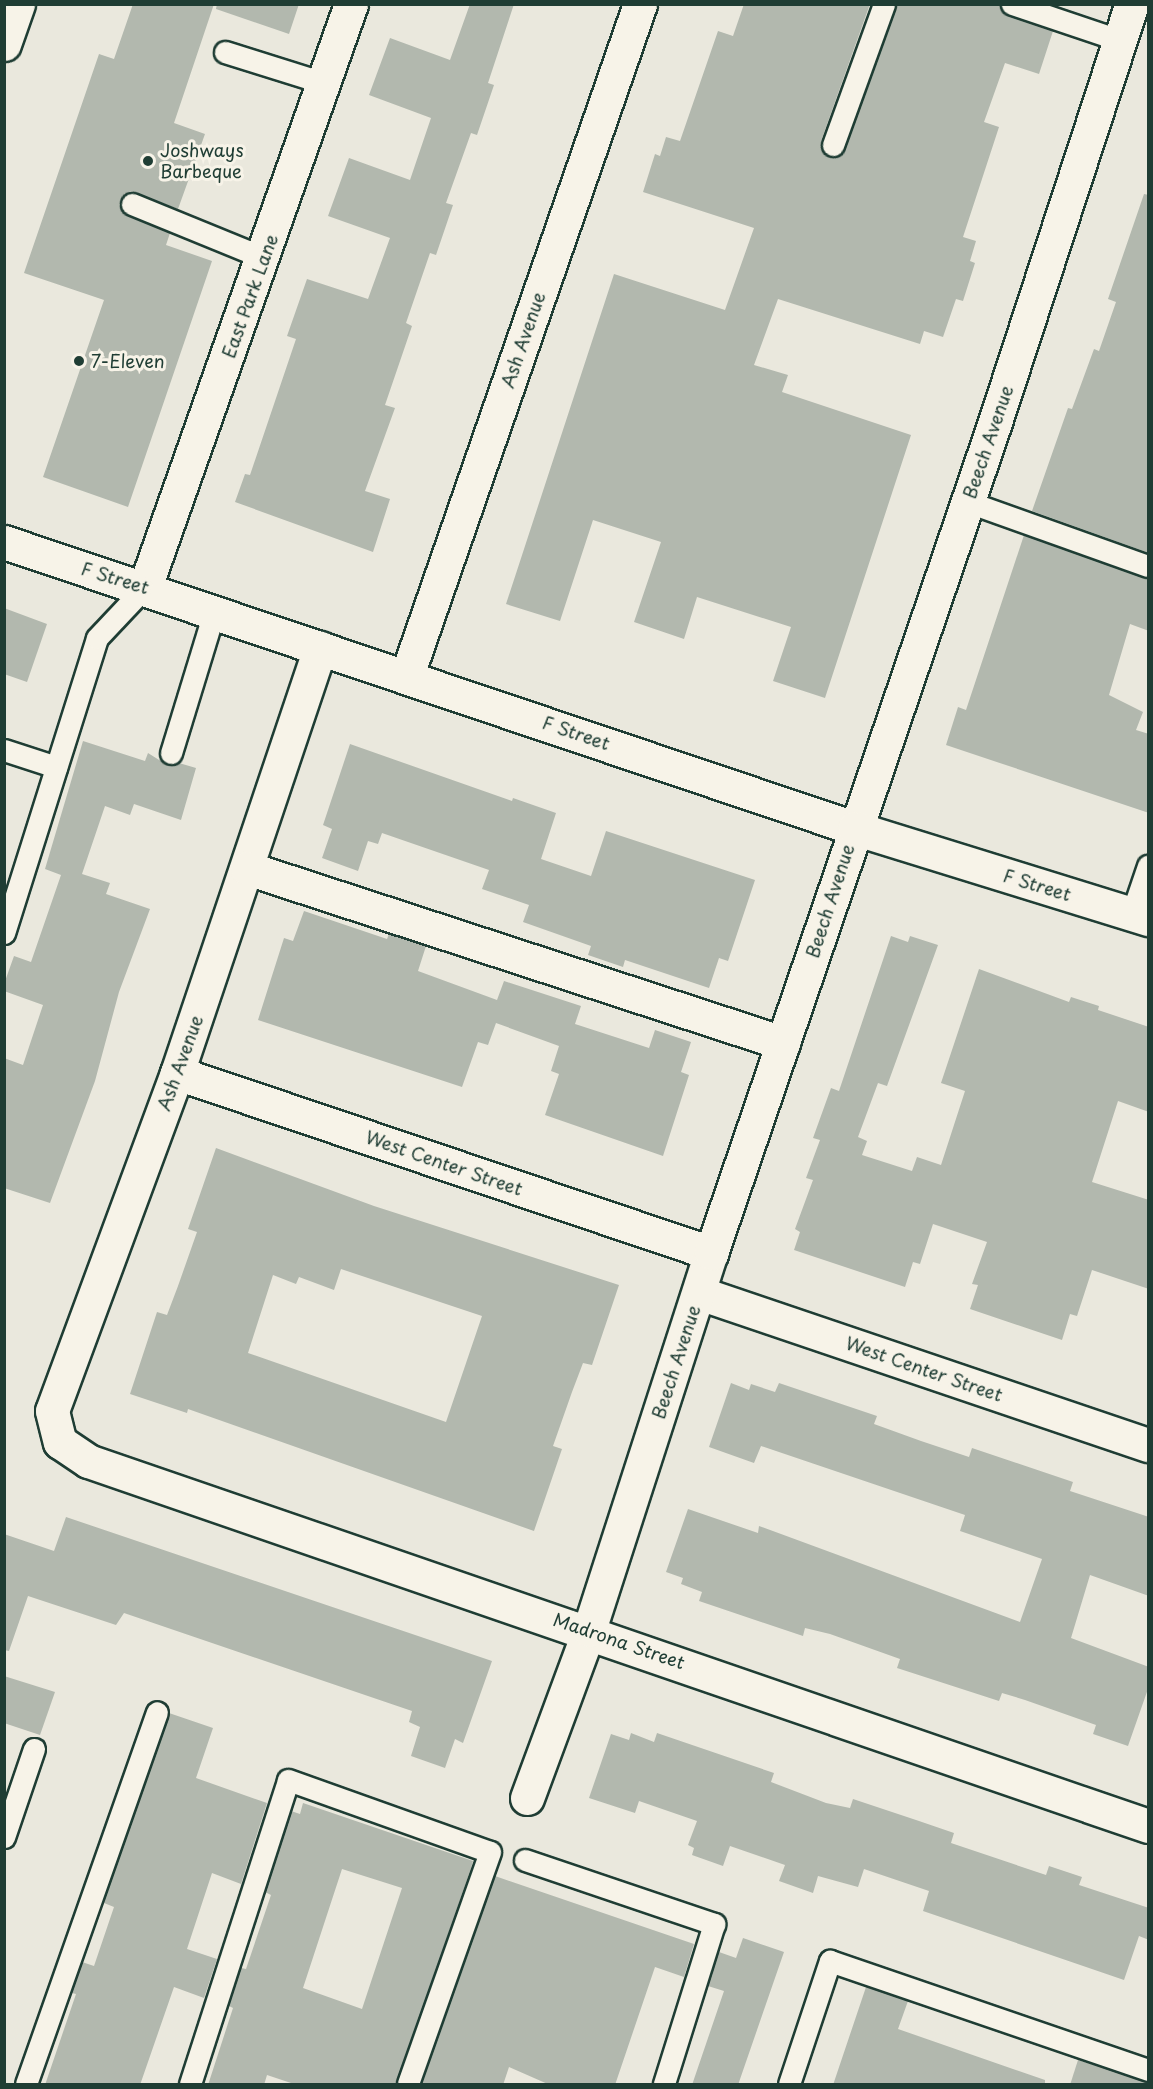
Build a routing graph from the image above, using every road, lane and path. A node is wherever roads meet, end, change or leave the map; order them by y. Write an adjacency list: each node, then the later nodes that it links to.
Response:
1 (351, 4): 10 (street, East Park Lane)
2 (640, 4): 20 (street, Ash Avenue)
3 (884, 4): 11 (lane)
4 (1012, 4): 7 (lane)
5 (1132, 4): 7 (street, Beech Avenue)
6 (13, 6): 8 (street)
7 (1119, 40): 14 (street, Beech Avenue)
8 (4, 44)
9 (225, 52): 10 (lane)
10 (324, 83): 13 (street, East Park Lane)
11 (833, 145)
12 (132, 204): 13 (lane)
13 (264, 258): 17 (street, East Park Lane)
14 (968, 502): 16 (lane); 24 (street, Beech Avenue)
15 (4, 542): 17 (street, F Street)
16 (1149, 567)
17 (145, 587): 18 (street, F Street); 23 (lane)
18 (214, 612): 19 (street, F Street); 22 (lane)
19 (320, 648): 20 (street, F Street); 26 (street, Ash Avenue)
20 (407, 675): 24 (street, F Street)
21 (4, 750): 23 (lane)
22 (171, 753)
23 (56, 767): 28 (lane)
24 (854, 828): 27 (street, F Street); 29 (street, Beech Avenue)
25 (1149, 866): 27 (lane)
26 (247, 868): 29 (street); 30 (street, Ash Avenue)
27 (1140, 916)
28 (4, 933)
29 (783, 1042): 31 (street, Beech Avenue)
30 (177, 1073): 31 (street, West Center Street); 34 (street, Ash Avenue)
31 (711, 1253): 32 (street, Beech Avenue)
32 (699, 1293): 33 (street, West Center Street); 35 (street, Beech Avenue)
33 (1149, 1445)
34 (88, 1461): 35 (street, Madrona Street)
35 (589, 1630): 38 (street, Beech Avenue); 39 (street, Madrona Street)
36 (157, 1712): 43 (lane)
37 (34, 1749): 40 (lane)
38 (527, 1798)
39 (1149, 1826)
40 (4, 1837)
41 (525, 1860): 46 (lane)
42 (1149, 2070): 47 (lane)
43 (26, 2085)
44 (189, 2085): 45 (lane)
45 (408, 2085)
46 (664, 2085)
47 (789, 2085)

